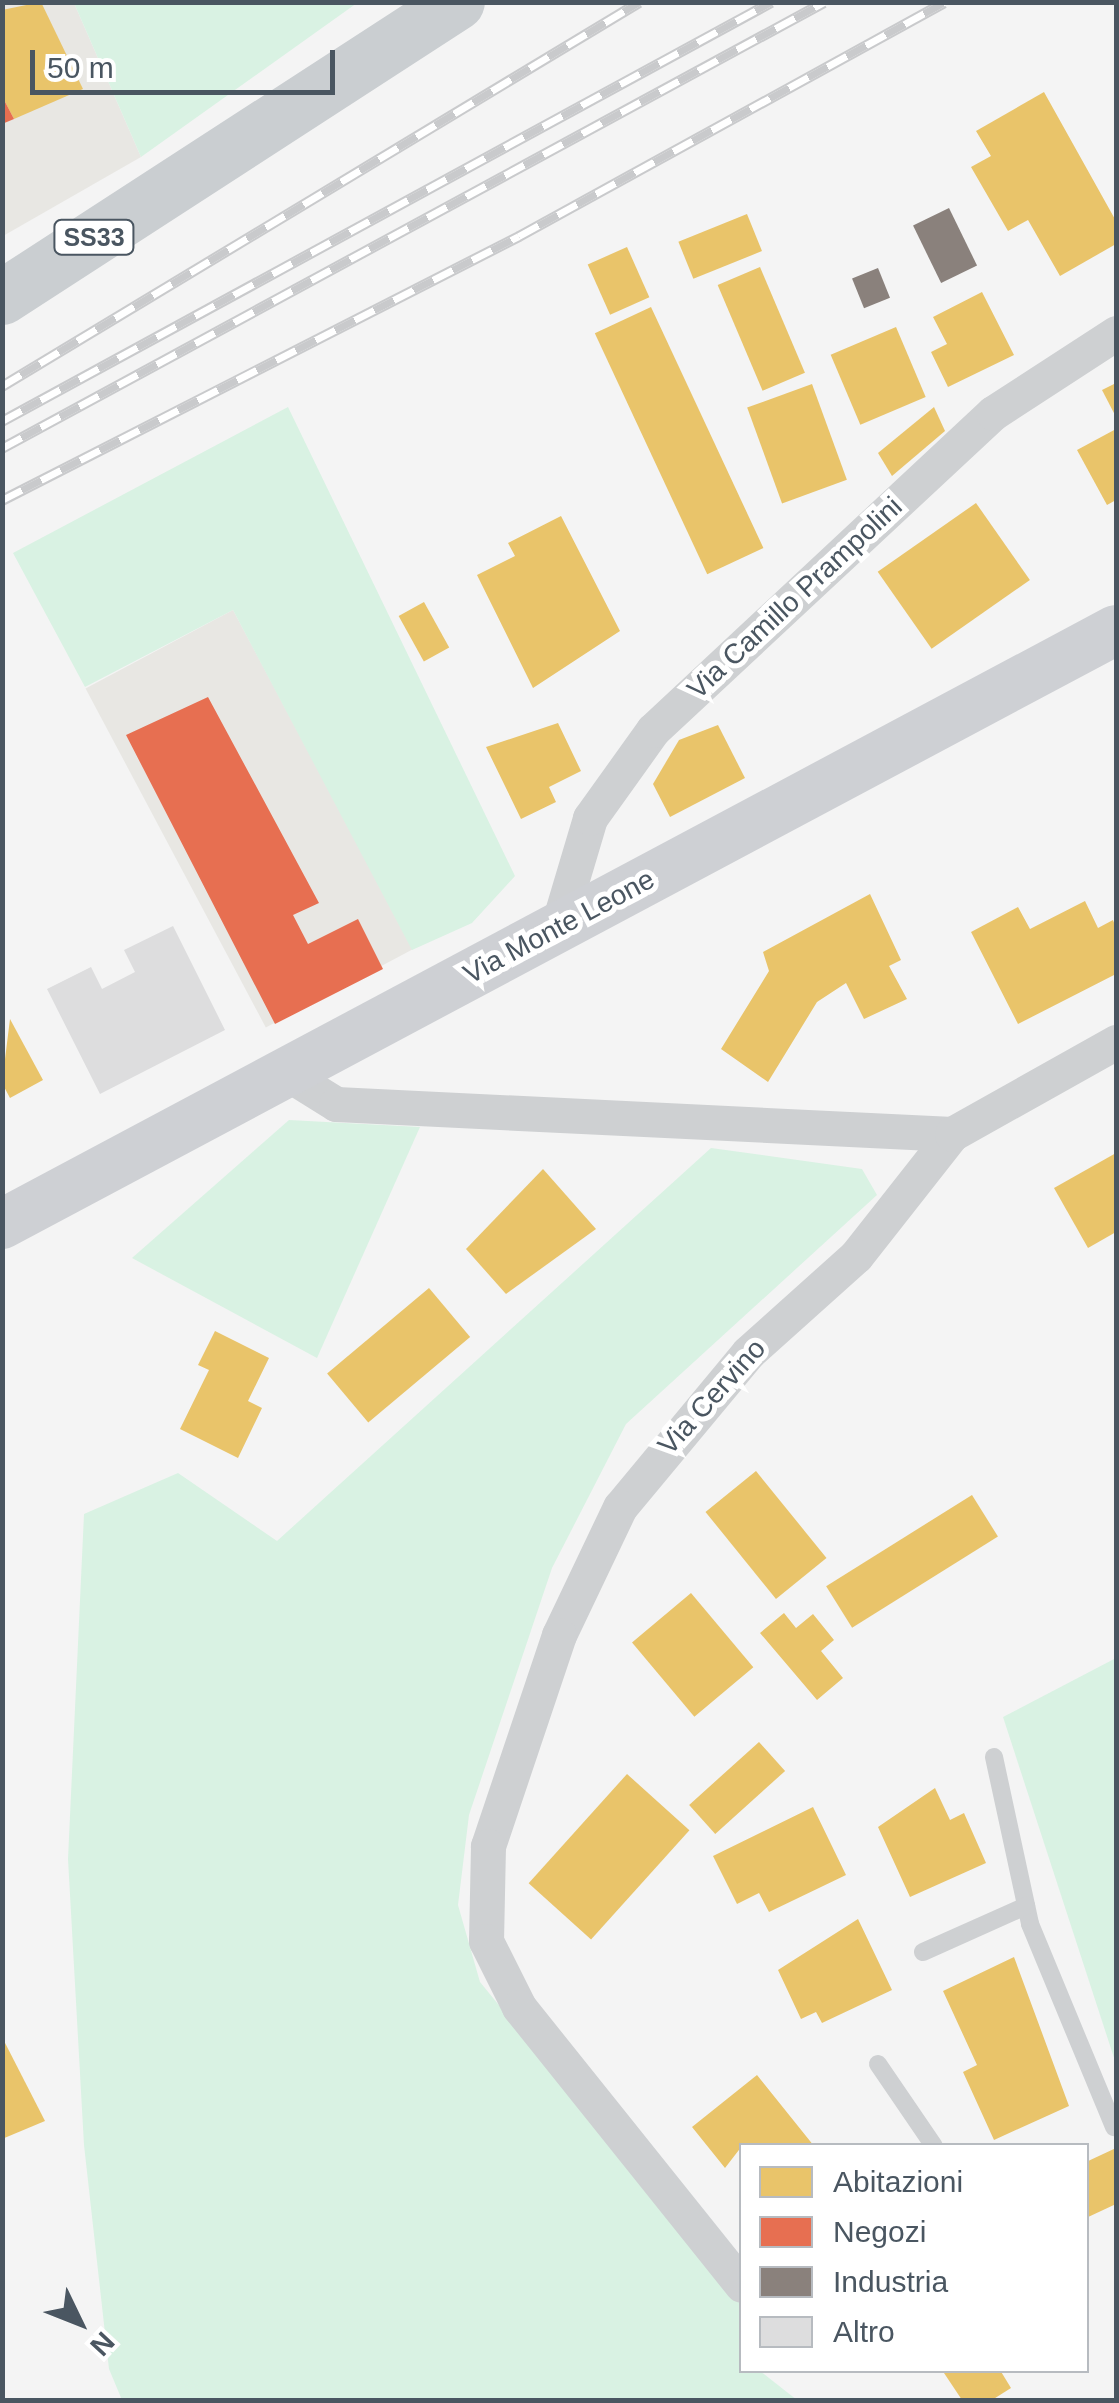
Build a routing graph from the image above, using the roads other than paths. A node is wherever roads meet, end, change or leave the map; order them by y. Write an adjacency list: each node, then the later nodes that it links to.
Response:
1 (456, 2): 2 (main road, SS33)
2 (2, 297)
3 (1116, 333): 5 (street, Via Camillo Prampolini)
4 (1116, 630): 5 (street, Via Monte Leone)
5 (556, 929): 7 (street, Via Monte Leone)
6 (1116, 1042): 8 (street)
7 (286, 1073): 8 (street); 9 (street, Via Monte Leone)
8 (952, 1134): 16 (street, Via Cervino)
9 (2, 1224)
10 (994, 1757): 11 (lane)
11 (1026, 1906): 12 (lane); 14 (lane)
12 (923, 1952)
13 (878, 2064): 15 (lane)
14 (1114, 2127)
15 (932, 2143)
16 (739, 2281)

